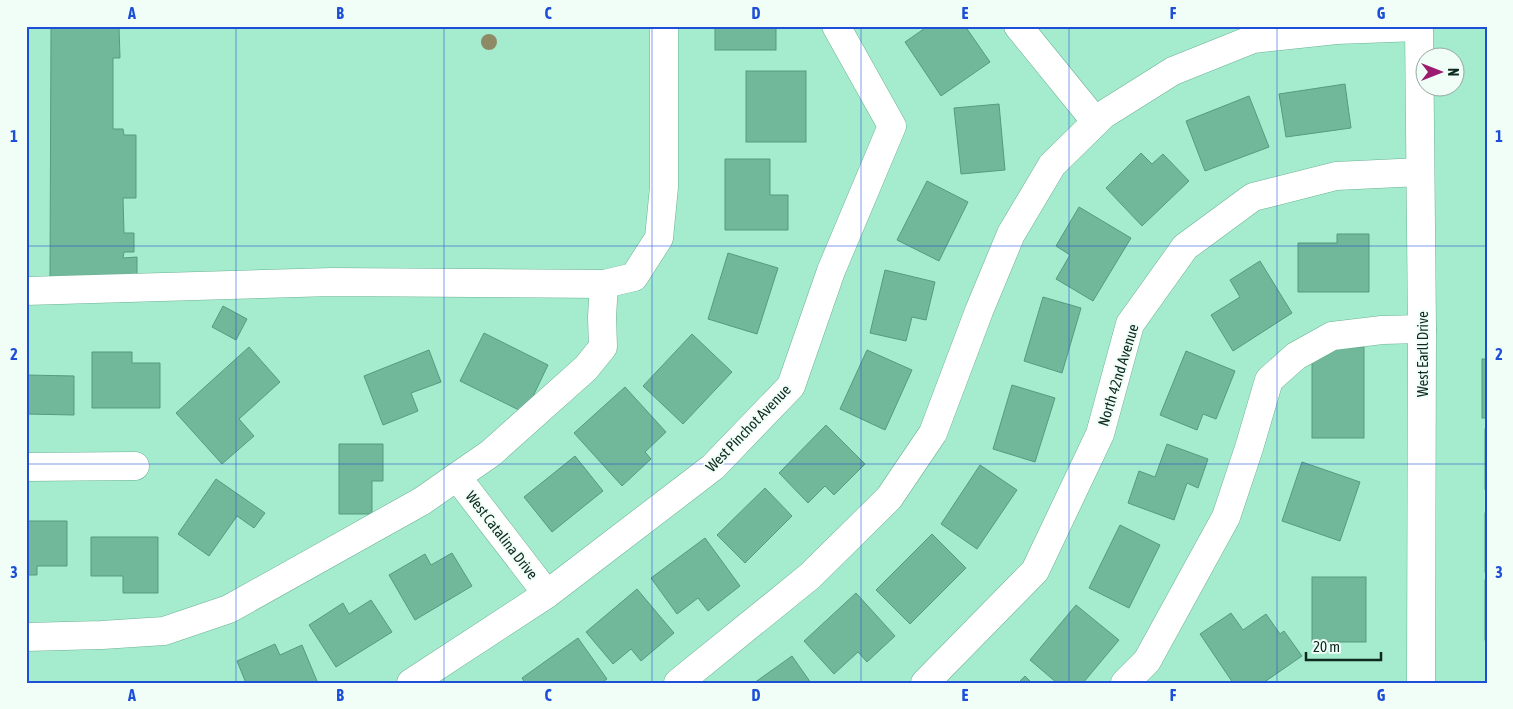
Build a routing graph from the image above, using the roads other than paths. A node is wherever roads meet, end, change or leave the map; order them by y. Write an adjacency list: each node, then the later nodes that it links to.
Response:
1 (664, 26): 7 (street)
2 (836, 26): 13 (street, West Pinchot Avenue)
3 (1018, 26): 5 (street)
4 (1419, 27): 5 (street); 6 (street, West Earll Drive)
5 (1096, 122): 16 (street)
6 (1420, 172): 9 (street, West Earll Drive); 17 (street, North 42nd Avenue)
7 (604, 284): 8 (street); 12 (street)
8 (26, 291)
9 (1422, 329): 18 (street); 19 (street, West Earll Drive)
10 (135, 466): 11 (street)
11 (26, 467)
12 (456, 477): 13 (street, West Catalina Drive); 14 (street)
13 (548, 594): 15 (street, West Pinchot Avenue)
14 (26, 637)
15 (411, 683)
16 (678, 683)
17 (925, 683)
18 (1125, 683)
19 (1421, 683)

